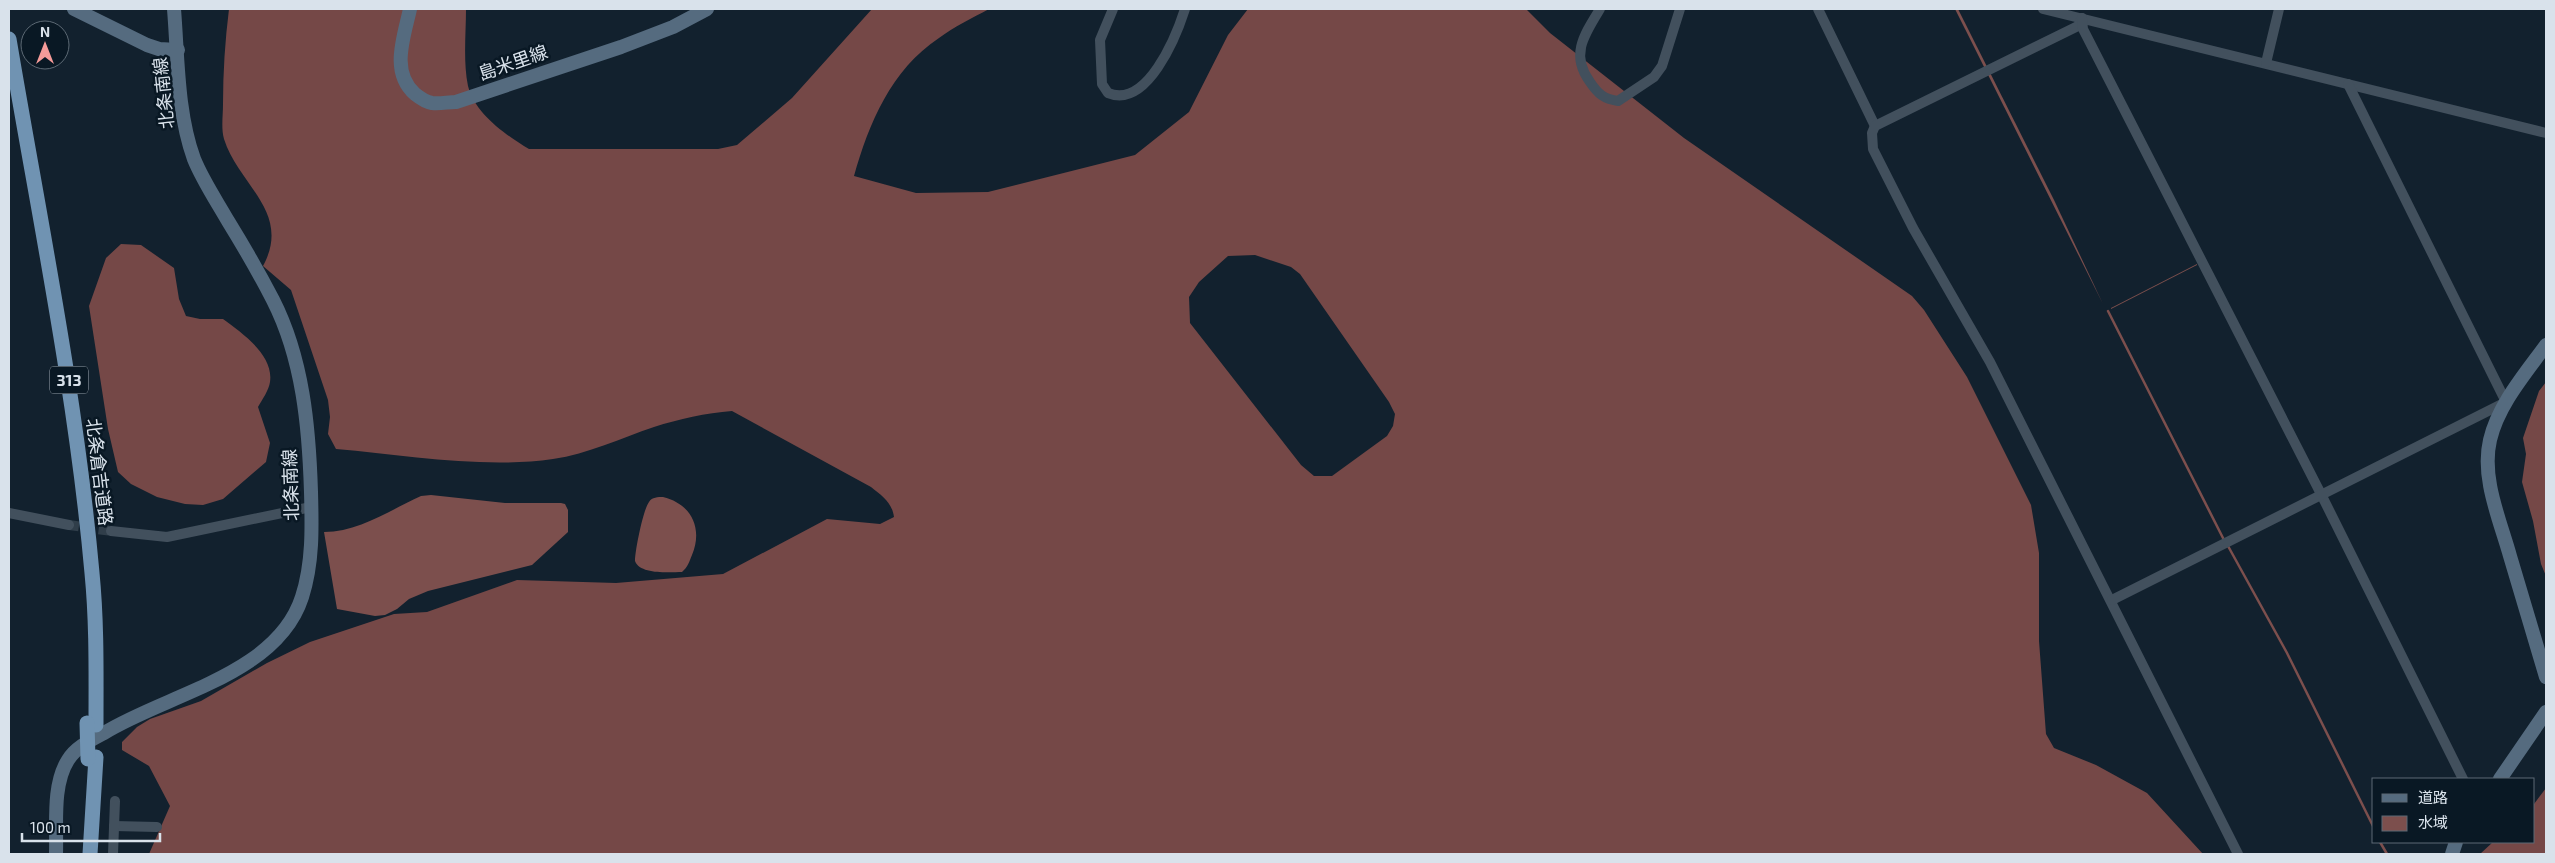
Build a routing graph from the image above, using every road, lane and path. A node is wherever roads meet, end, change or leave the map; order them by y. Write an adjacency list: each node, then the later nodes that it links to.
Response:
1 (74, 9): 14 (street)
2 (174, 9): 14 (street, 北条南線)
3 (410, 9): 4 (street, 島米里線)
4 (707, 9)
5 (1114, 9): 6 (street)
6 (1184, 9)
7 (1600, 9): 8 (street)
8 (1680, 9)
9 (1818, 9): 18 (street)
10 (2043, 9): 12 (street)
11 (2279, 9): 15 (street)
12 (2082, 18): 15 (street); 18 (street); 22 (street)
13 (9, 39): 30 (highway, 北条倉吉道路 / 313)
14 (178, 50): 23 (street, 北条南線)
15 (2266, 63): 16 (street)
16 (2348, 84): 19 (street); 21 (street)
17 (9, 99): 30 (highway, 北条倉吉道路 / 313)
18 (1875, 126): 27 (street)
19 (2546, 133)
20 (2546, 345): 21 (street)
21 (2506, 402): 22 (street); 28 (street)
22 (2321, 494): 27 (street); 32 (street)
23 (311, 507): 26 (street); 37 (street, 北条南線)
24 (9, 513): 25 (street)
25 (69, 525)
26 (111, 531)
27 (2112, 600): 41 (street)
28 (2546, 677)
29 (2546, 712): 33 (street)
30 (92, 724): 31 (highway, 北条倉吉道路 / 313)
31 (92, 758): 38 (highway, 北条倉吉道路 / 313); 39 (highway, 北条倉吉道路 / 313)
32 (2463, 778)
33 (2501, 778)
34 (115, 801): 35 (street)
35 (114, 826): 36 (street); 40 (street)
36 (157, 827)
37 (56, 854)
38 (82, 854)
39 (90, 854)
40 (113, 854)
41 (2238, 854)

